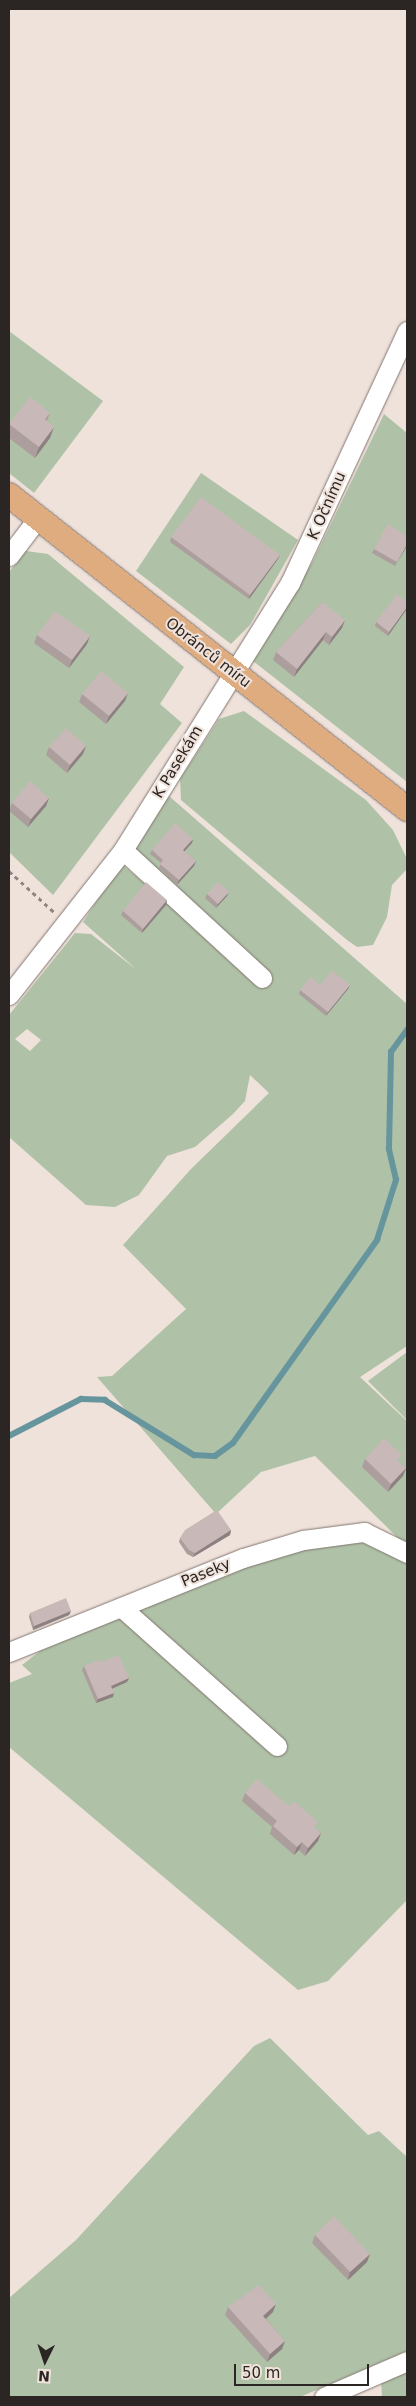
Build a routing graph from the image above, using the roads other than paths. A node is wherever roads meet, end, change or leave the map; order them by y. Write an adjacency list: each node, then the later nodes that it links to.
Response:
1 (407, 331): 5 (street, K Očnímu)
2 (9, 495): 3 (main road, Obránců míru)
3 (38, 518): 4 (street); 5 (main road, Obránců míru)
4 (9, 556)
5 (235, 674): 6 (main road, Obránců míru); 7 (street, K Pasekám)
6 (407, 809)
7 (123, 850): 8 (street); 9 (street, K Pasekám)
8 (262, 978)
9 (9, 995)
10 (407, 1553): 11 (street, Paseky)
11 (121, 1607): 12 (street, Paseky); 13 (street)
12 (9, 1652)
13 (277, 1746)
14 (407, 2361): 15 (street)
15 (324, 2397)

